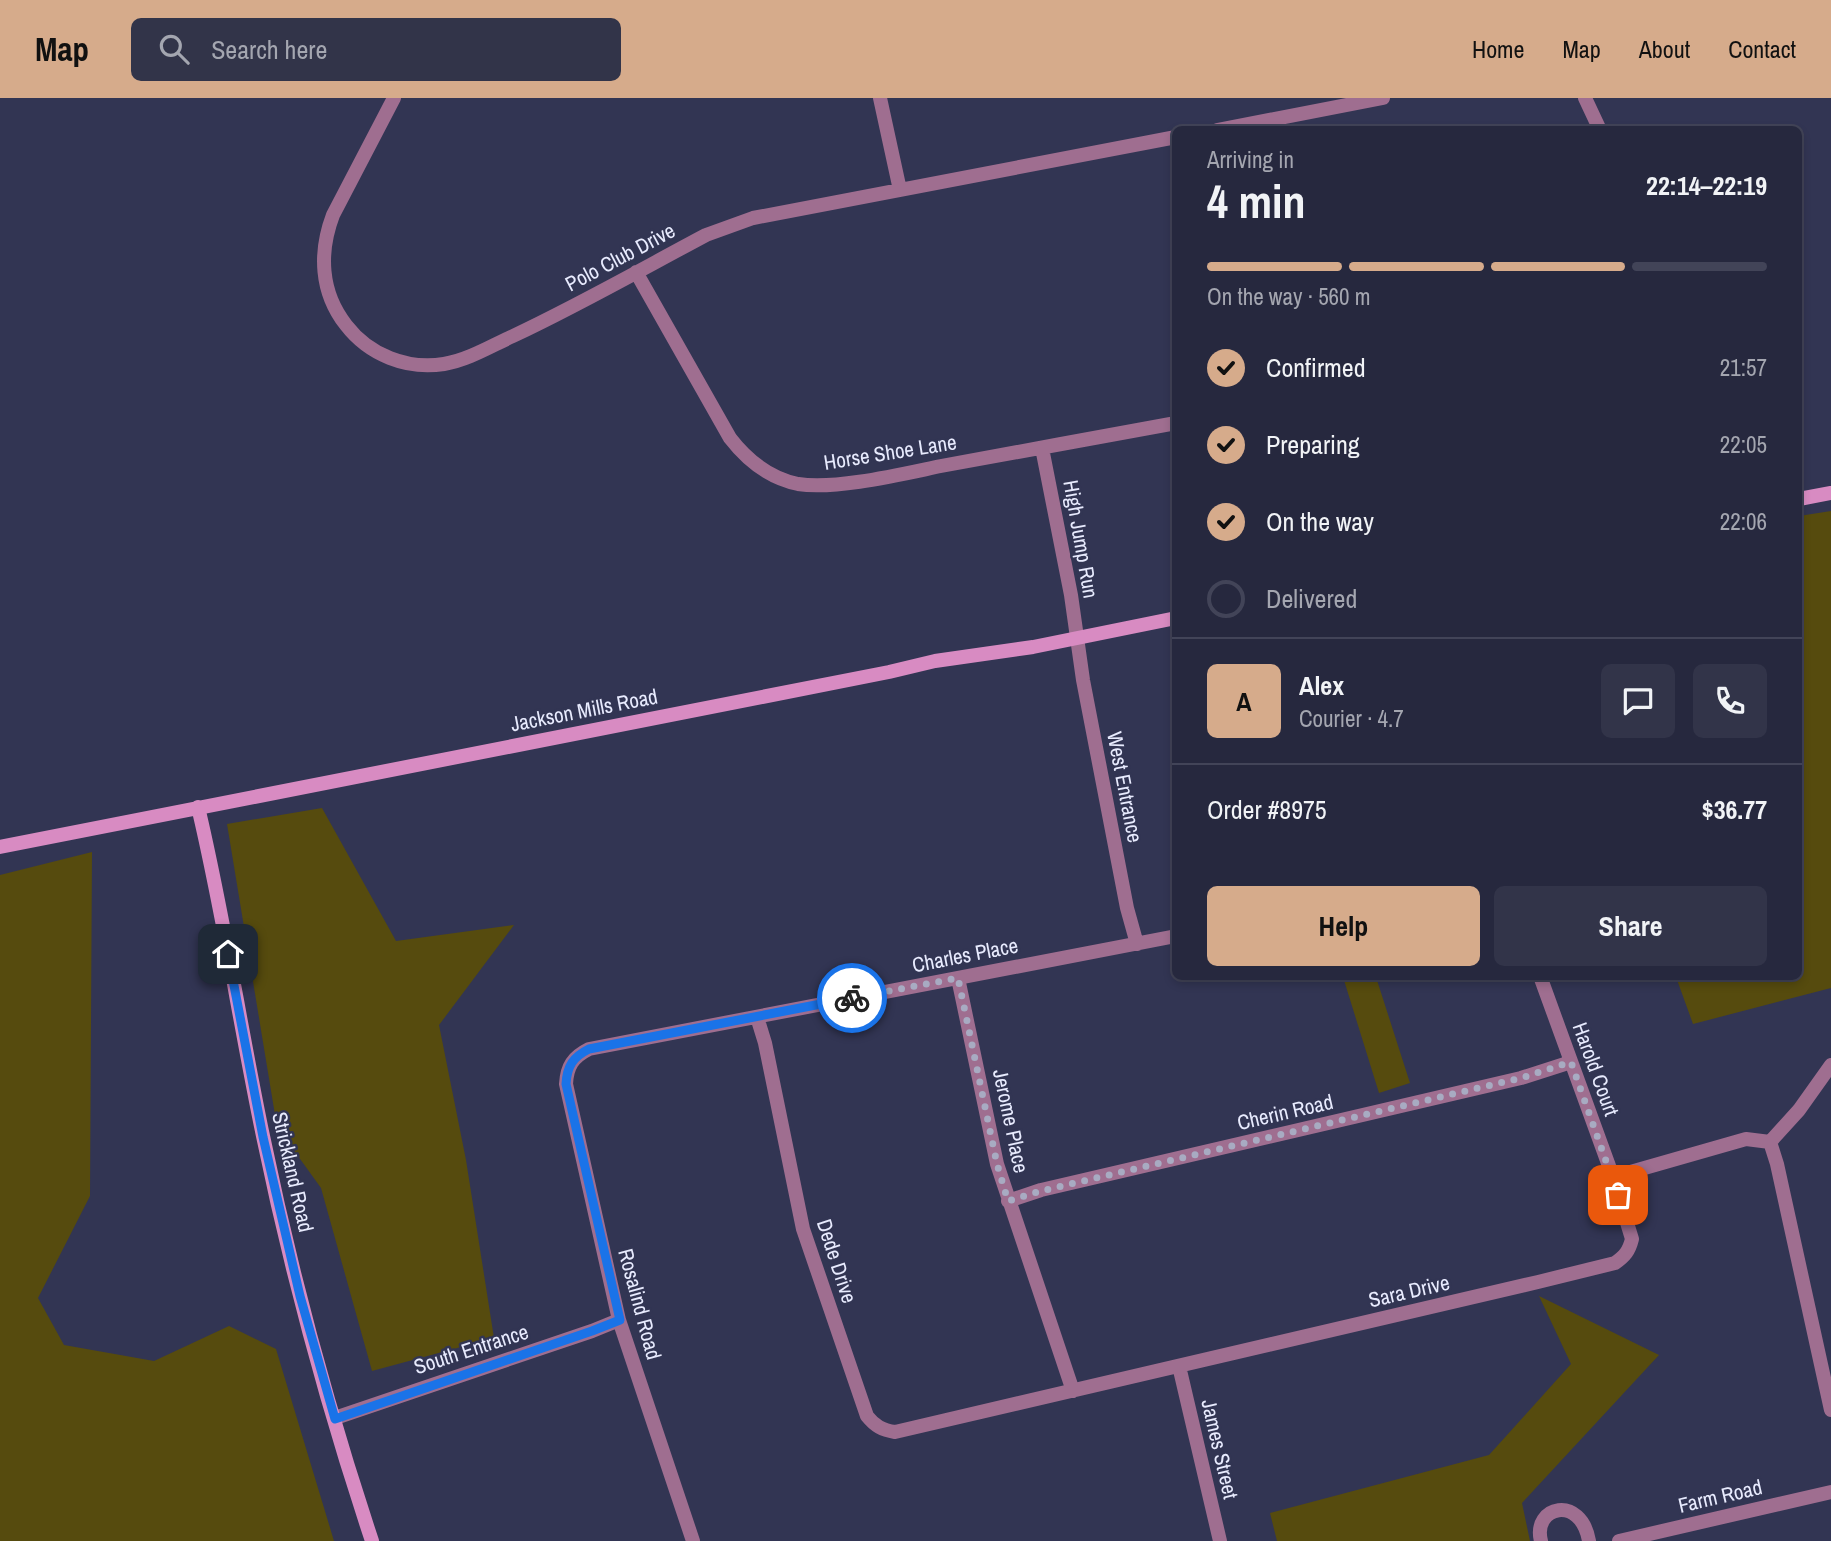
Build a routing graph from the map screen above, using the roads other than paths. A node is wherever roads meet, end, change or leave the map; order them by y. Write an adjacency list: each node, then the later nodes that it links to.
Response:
1 (394, 98): 9 (street, Polo Club Drive)
2 (880, 98): 8 (street)
3 (1382, 98): 5 (street)
4 (1584, 98): 6 (street)
5 (1238, 126)
6 (1598, 126)
7 (1172, 138): 8 (street, Polo Club Drive)
8 (900, 190): 9 (street, Polo Club Drive)
9 (636, 272): 11 (street, Horse Shoe Lane)
10 (1172, 424): 11 (street, Horse Shoe Lane)
11 (1042, 448): 15 (street, High Jump Run)
12 (1831, 493): 13 (main road)
13 (1802, 498)
14 (1172, 619): 15 (main road, Jackson Mills Road)
15 (1077, 637): 16 (main road, Jackson Mills Road); 19 (street, West Entrance)
16 (198, 807): 17 (main road, Jackson Mills Road); 34 (main road, Strickland Road)
17 (0, 847)
18 (1172, 937): 19 (street, Charles Place)
19 (1138, 944): 20 (street, Charles Place)
20 (958, 978): 22 (street, Charles Place); 28 (street, Jerome Place)
21 (1541, 980): 23 (street, Harold Court)
22 (757, 1017): 25 (street, Charles Place); 33 (street, Dede Drive)
23 (1571, 1062): 27 (street, Harold Court); 28 (street, Cherin Road)
24 (1828, 1069): 26 (street)
25 (567, 1073): 29 (street, Rosalind Road)
26 (1770, 1142): 27 (street); 32 (street)
27 (1613, 1177): 30 (street, Sara Drive)
28 (1008, 1201): 31 (street, Jerome Place)
29 (620, 1320): 34 (street, South Entrance); 37 (street, Rosalind Road)
30 (1179, 1366): 31 (street, Sara Drive); 38 (street, James Street)
31 (1073, 1391): 33 (street, Sara Drive)
32 (1831, 1410)
33 (961, 1417)
34 (335, 1419): 36 (main road, Strickland Road)
35 (1831, 1492): 41 (street, Farm Road)
36 (372, 1541)
37 (693, 1541)
38 (1220, 1541)
39 (1541, 1541): 40 (street)
40 (1590, 1541)
41 (1619, 1541)

